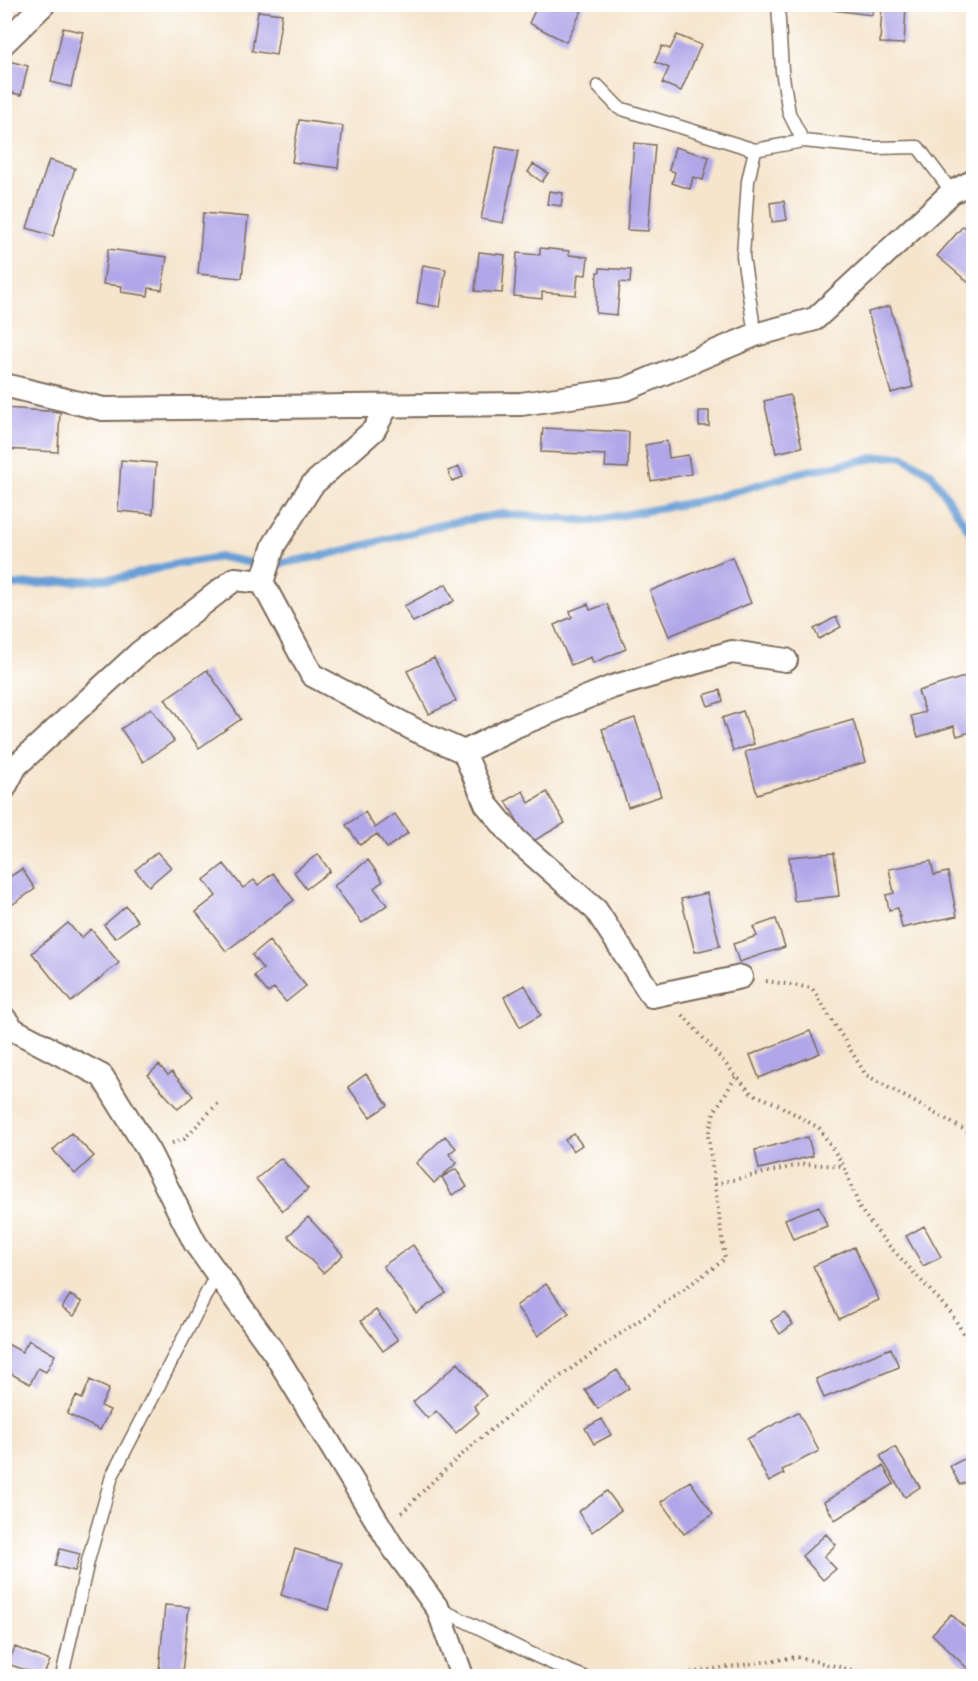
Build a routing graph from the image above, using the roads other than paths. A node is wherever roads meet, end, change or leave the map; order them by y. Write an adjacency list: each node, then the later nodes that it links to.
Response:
1 (44, 4): 3 (street)
2 (778, 4): 5 (lane)
3 (4, 43)
4 (598, 86): 6 (lane)
5 (803, 141): 6 (lane); 8 (lane)
6 (755, 150): 9 (lane)
7 (974, 181): 8 (street)
8 (952, 192): 9 (street)
9 (756, 335): 11 (street)
10 (4, 385): 11 (street)
11 (387, 406): 12 (street)
12 (262, 582): 14 (street); 15 (street)
13 (786, 660): 14 (street)
14 (464, 752): 16 (street)
15 (4, 789)
16 (741, 977)
17 (4, 1018): 18 (street)
18 (217, 1273): 19 (street); 20 (lane)
19 (438, 1609): 21 (street); 22 (lane)
20 (62, 1677)
21 (462, 1677)
22 (582, 1677)

